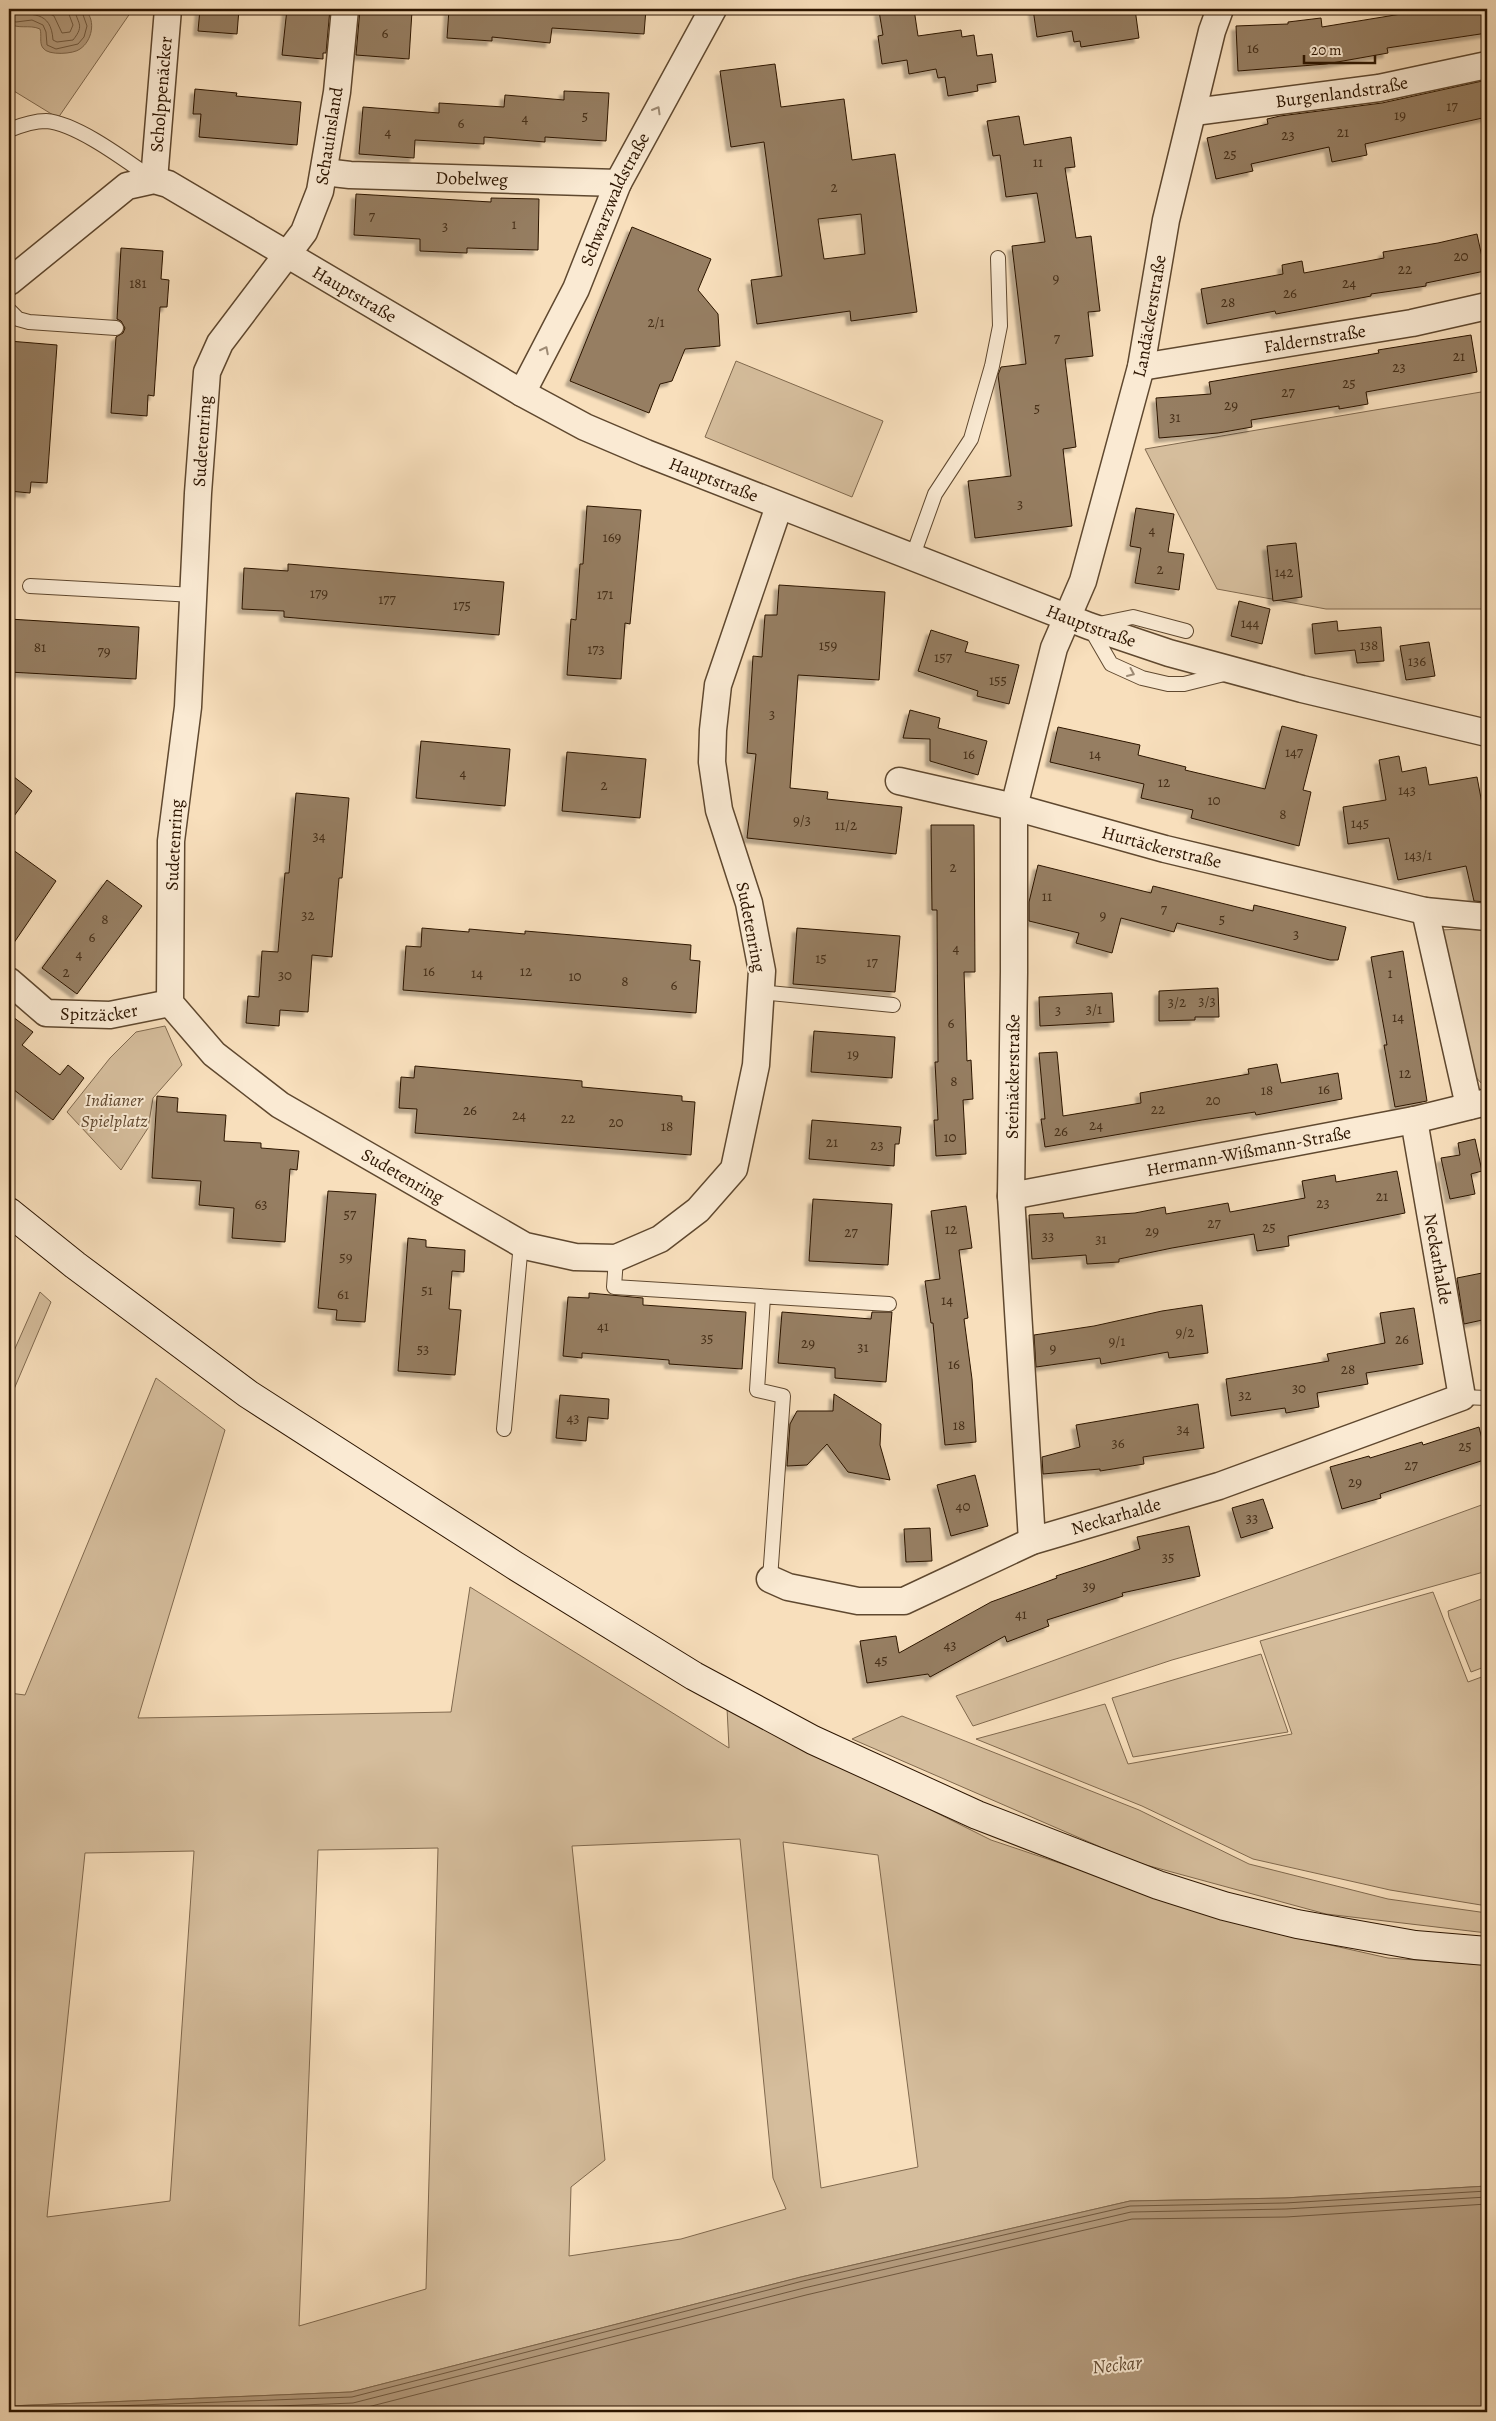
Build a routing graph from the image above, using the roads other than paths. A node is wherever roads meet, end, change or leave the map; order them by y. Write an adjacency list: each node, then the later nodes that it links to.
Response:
1 (168, 9): 9 (street, Scholppenäcker)
2 (345, 9): 8 (street, Schauinsland)
3 (1220, 9): 6 (street, Landäckerstraße)
4 (703, 14): 10 (street, Schwarzwaldstraße, one-way to 4)
5 (1487, 65): 6 (street, Burgenlandstraße)
6 (1194, 112): 17 (street, Landäckerstraße)
7 (9, 130): 9 (lane)
8 (324, 172): 10 (street, Dobelweg); 11 (street, Schauinsland)
9 (154, 180): 11 (street, Hauptstraße); 13 (street)
10 (618, 183): 18 (street, Schwarzwaldstraße, one-way to 10)
11 (288, 255): 18 (street, Hauptstraße); 22 (street, Sudetenring)
12 (998, 258): 20 (lane)
13 (9, 282)
14 (1487, 306): 17 (street, Faldernstraße)
15 (9, 310): 16 (lane)
16 (116, 328)
17 (1141, 367): 23 (street, Landäckerstraße)
18 (522, 393): 19 (street, Hauptstraße)
19 (779, 506): 20 (street, Hauptstraße); 31 (street, Sudetenring)
20 (912, 558): 23 (street, Hauptstraße)
21 (30, 586): 22 (lane)
22 (194, 594): 32 (street, Sudetenring)
23 (1078, 623): 24 (lane); 25 (street, Hauptstraße); 27 (street, Steinäckerstraße)
24 (1186, 631)
25 (1487, 733)
26 (900, 781): 27 (street, Hurtäckerstraße)
27 (1014, 807): 28 (street, Hurtäckerstraße); 36 (street, Steinäckerstraße)
28 (1425, 911): 29 (street, Hurtäckerstraße); 34 (street)
29 (1487, 917)
30 (9, 981): 32 (street, Spitzäcker)
31 (760, 992): 33 (lane); 39 (street, Sudetenring)
32 (170, 1003): 38 (street, Sudetenring)
33 (892, 1005)
34 (1478, 1104): 35 (street, Hermann-Wißmann-Straße)
35 (1414, 1120): 36 (street, Hermann-Wißmann-Straße); 42 (street, Neckarhalde)
36 (1011, 1196): 44 (street, Steinäckerstraße)
37 (9, 1212): 46 (main road)
38 (521, 1243): 39 (street, Sudetenring); 43 (lane)
39 (616, 1258): 40 (lane)
40 (763, 1297): 41 (lane); 45 (lane)
41 (889, 1304)
42 (1475, 1398): 44 (street, Neckarhalde)
43 (504, 1429)
44 (1032, 1541): 45 (street, Neckarhalde)
45 (770, 1579)
46 (1487, 1951)

